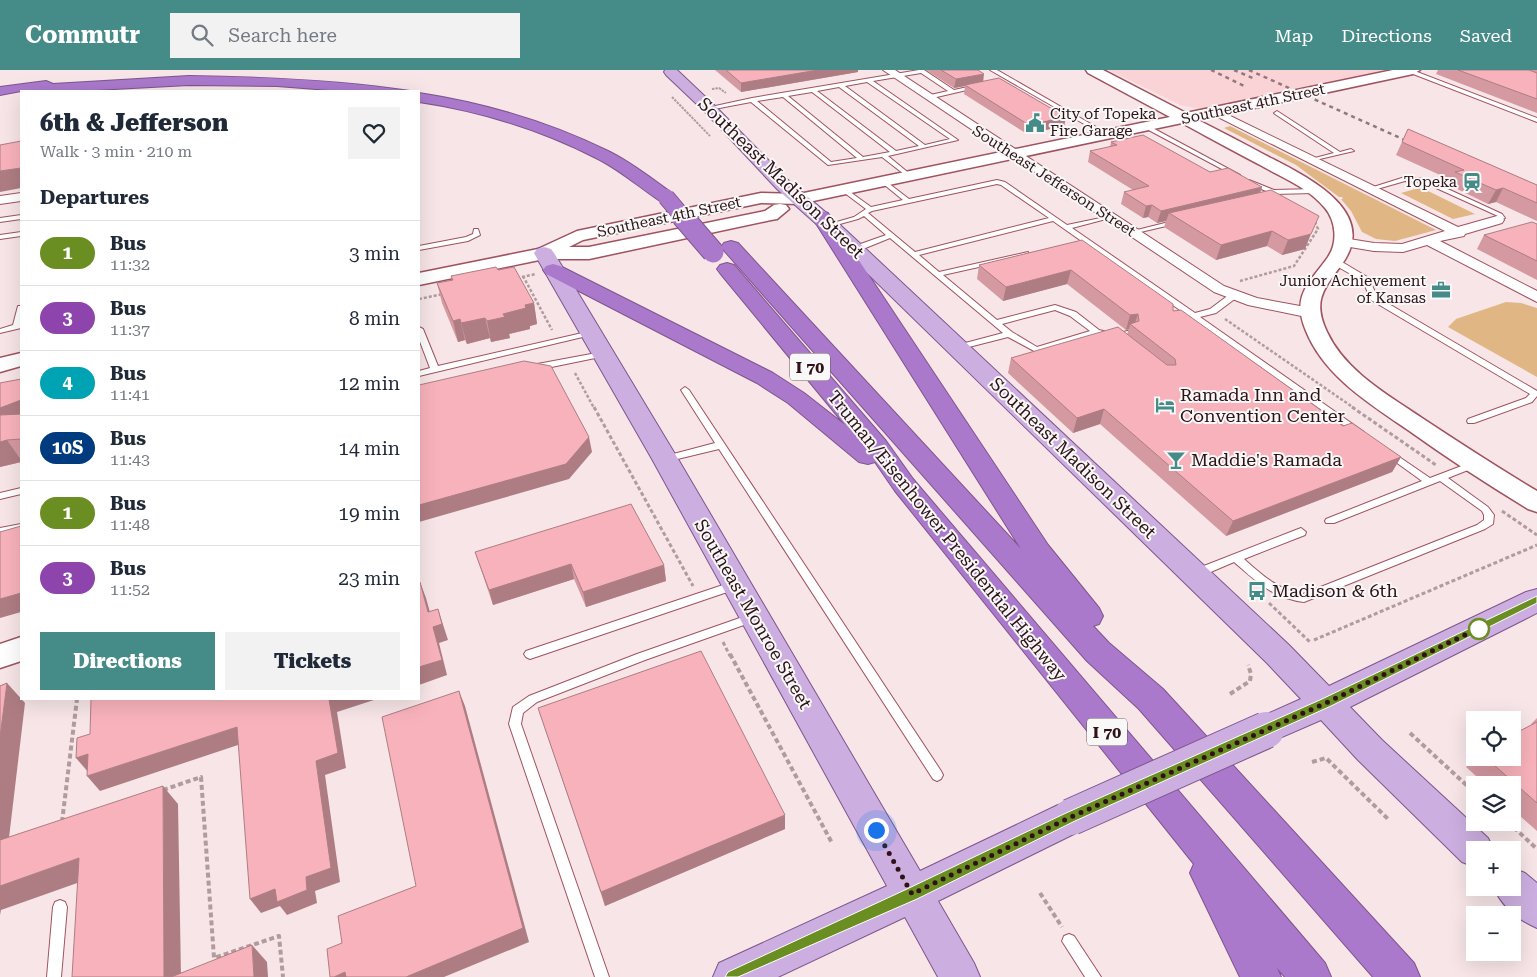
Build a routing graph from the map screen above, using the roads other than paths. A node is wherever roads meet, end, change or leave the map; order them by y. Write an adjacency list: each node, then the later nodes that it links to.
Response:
1 (206, 70): 14 (highway)
2 (993, 70): 8 (lane)
3 (1093, 70): 24 (street)
4 (1411, 70): 22 (street, Southeast 4th Street); 25 (lane)
5 (670, 71): 21 (main road, Southeast Madison Street)
6 (893, 73): 7 (lane); 16 (lane); 19 (street, Southeast Jefferson Street)
7 (869, 81): 10 (lane); 28 (lane)
8 (1012, 81): 9 (lane); 27 (lane)
9 (1003, 83)
10 (841, 86): 13 (lane); 28 (lane)
11 (983, 86): 16 (lane)
12 (36, 90): 64 (highway, Truman/Eisenhower Presidential Highway / I 70, bridge)
13 (814, 90): 18 (lane); 30 (lane)
14 (0, 91)
15 (20, 92): 17 (highway)
16 (954, 92): 19 (lane)
17 (0, 95)
18 (784, 95): 20 (lane); 34 (lane)
19 (928, 96): 31 (street, Southeast Jefferson Street)
20 (752, 100): 21 (lane); 34 (lane)
21 (708, 108): 42 (main road, Southeast Madison Street)
22 (1216, 112): 24 (street, Southeast 4th Street); 35 (street)
23 (1277, 113): 32 (lane)
24 (1186, 118): 26 (street, Southeast 4th Street); 40 (street)
25 (1537, 120)
26 (1145, 126): 27 (street, Southeast 4th Street); 40 (lane)
27 (1107, 134): 31 (street, Southeast 4th Street)
28 (924, 147): 30 (lane)
29 (1351, 151): 32 (lane)
30 (895, 153): 33 (lane)
31 (1013, 154): 36 (street, Southeast 4th Street); 46 (street, Southeast Jefferson Street)
32 (1339, 154): 35 (lane)
33 (883, 155): 34 (lane); 36 (lane)
34 (862, 159)
35 (1312, 160): 38 (street)
36 (909, 176): 37 (street, Southeast 4th Street)
37 (883, 181): 39 (street, Southeast 4th Street); 44 (lane)
38 (1370, 189): 51 (lane); 56 (street)
39 (844, 190): 42 (street, Southeast 4th Street); 45 (lane)
40 (1315, 191): 61 (street)
41 (20, 197): 43 (street)
42 (800, 199): 52 (main road, Southeast Madison Street); 67 (street, Southeast 4th Street)
43 (0, 200)
44 (907, 200): 45 (lane); 48 (lane)
45 (867, 211): 52 (lane); 58 (lane)
46 (1108, 216): 53 (lane); 55 (street, Southeast Jefferson Street)
47 (20, 217): 49 (lane)
48 (1056, 219): 53 (lane); 66 (lane)
49 (0, 220)
50 (1184, 220): 55 (lane)
51 (1497, 220): 56 (street)
52 (825, 221): 63 (main road, Southeast Madison Street); 117 (highway)
53 (1066, 227): 74 (lane)
54 (476, 230): 62 (lane)
55 (1132, 232): 71 (street, Southeast Jefferson Street)
56 (1459, 233): 60 (street)
57 (20, 234): 59 (lane)
58 (891, 235): 63 (lane); 66 (lane)
59 (0, 238)
60 (1429, 241): 61 (street); 72 (street)
61 (1343, 242): 68 (street)
62 (420, 248)
63 (855, 249): 86 (main road, Southeast Madison Street)
64 (722, 250): 101 (highway, Truman/Eisenhower Presidential Highway / I 70); 117 (highway, Truman/Eisenhower Presidential Highway / I 70)
65 (1033, 252): 69 (lane)
66 (914, 254): 69 (lane)
67 (548, 262): 70 (street, Southeast 4th Street); 85 (main road, Southeast Monroe Street); 101 (highway)
68 (1334, 262): 73 (street); 93 (lane)
69 (938, 274): 76 (lane)
70 (420, 279)
71 (1223, 291): 73 (street, Southeast Jefferson Street); 74 (lane)
72 (1537, 297)
73 (1311, 313): 98 (street)
74 (1193, 316): 75 (lane); 94 (lane)
75 (1179, 320)
76 (996, 323): 80 (lane); 82 (lane)
77 (19, 327): 78 (lane)
78 (0, 330)
79 (420, 332): 89 (lane)
80 (1096, 332): 82 (lane); 83 (lane)
81 (1129, 332): 83 (lane)
82 (1009, 334): 86 (lane)
83 (1115, 336): 84 (lane)
84 (1122, 342)
85 (597, 344): 89 (lane); 90 (lane); 97 (main road, Southeast Monroe Street)
86 (957, 348): 110 (main road, Southeast Madison Street)
87 (20, 360): 88 (street)
88 (0, 365)
89 (434, 370): 91 (lane)
90 (522, 371)
91 (420, 373)
92 (685, 390): 95 (lane)
93 (1471, 421)
94 (1364, 436)
95 (721, 445): 97 (lane); 119 (lane)
96 (1380, 447): 100 (lane)
97 (665, 460): 111 (main road, Southeast Monroe Street)
98 (1476, 464): 99 (lane); 104 (street)
99 (1444, 476): 100 (lane); 109 (lane)
100 (1429, 482): 105 (lane)
101 (904, 485): 120 (highway, Truman/Eisenhower Presidential Highway / I 70)
102 (20, 491): 103 (lane)
103 (0, 496)
104 (1537, 503)
105 (1330, 521)
106 (20, 527): 107 (lane)
107 (0, 532)
108 (1301, 532): 109 (lane)
109 (1236, 558): 110 (lane)
110 (1194, 574): 118 (main road, Southeast Madison Street)
111 (736, 584): 113 (main road, Southeast Monroe Street); 115 (lane)
112 (1537, 600): 118 (main road)
113 (755, 617): 122 (main road, Southeast Monroe Street); 128 (lane)
114 (20, 649): 116 (street)
115 (530, 654)
116 (0, 656)
117 (1150, 699): 134 (highway, Truman/Eisenhower Presidential Highway / I 70)
118 (1326, 703): 121 (main road, Southeast Madison Street); 122 (main road, bridge)
119 (937, 775)
120 (1185, 827): 132 (highway); 133 (highway, Truman/Eisenhower Presidential Highway / I 70)
121 (1466, 841)
122 (912, 894): 129 (main road); 130 (main road, Southeast Monroe Street)
123 (1521, 894): 125 (main road)
124 (60, 907): 127 (lane)
125 (1537, 909)
126 (1069, 941): 131 (lane)
127 (54, 977)
128 (602, 977)
129 (733, 977)
130 (960, 977)
131 (1094, 977)
132 (1261, 977)
133 (1310, 977)
134 (1400, 977)

